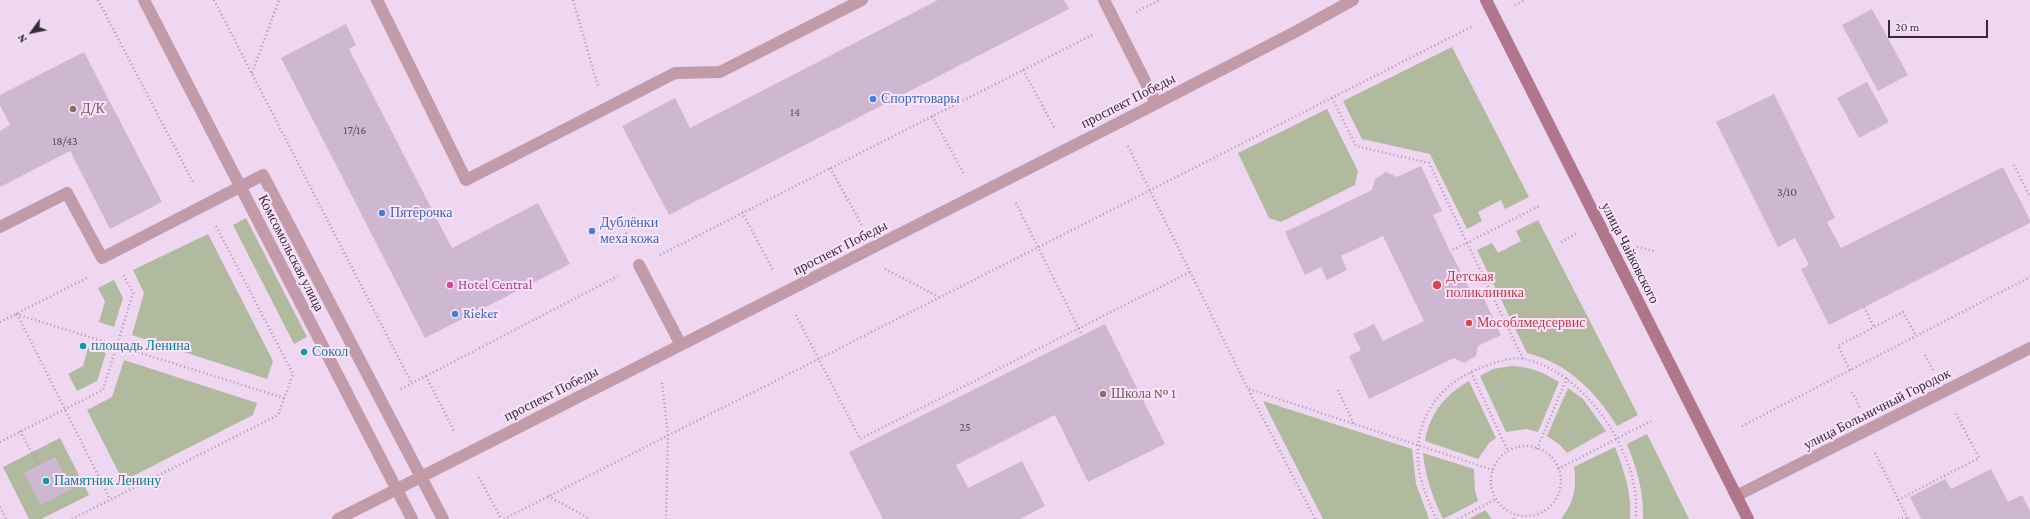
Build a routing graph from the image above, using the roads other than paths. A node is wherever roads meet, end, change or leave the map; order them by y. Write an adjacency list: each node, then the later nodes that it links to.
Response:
1 (144, 0): 8 (street, Комсомольская улица)
2 (377, 0): 3 (street)
3 (862, 0)
4 (1104, 0): 7 (street)
5 (1353, 0): 7 (street, проспект Победы)
6 (1486, 0): 15 (main road, улица Чайковского)
7 (1156, 103): 11 (street, проспект Победы)
8 (240, 186): 9 (street); 13 (street); 14 (street, Комсомольская улица)
9 (0, 227)
10 (639, 265): 11 (street)
11 (681, 345): 13 (street, проспект Победы)
12 (2030, 348): 15 (street, улица Больничный Городок)
13 (421, 477): 14 (street, проспект Победы); 18 (street)
14 (397, 489): 16 (street, проспект Победы); 17 (street, Комсомольская улица)
15 (1736, 496): 19 (main road, улица Чайковского)
16 (338, 519)
17 (412, 519)
18 (443, 519)
19 (1748, 519)

